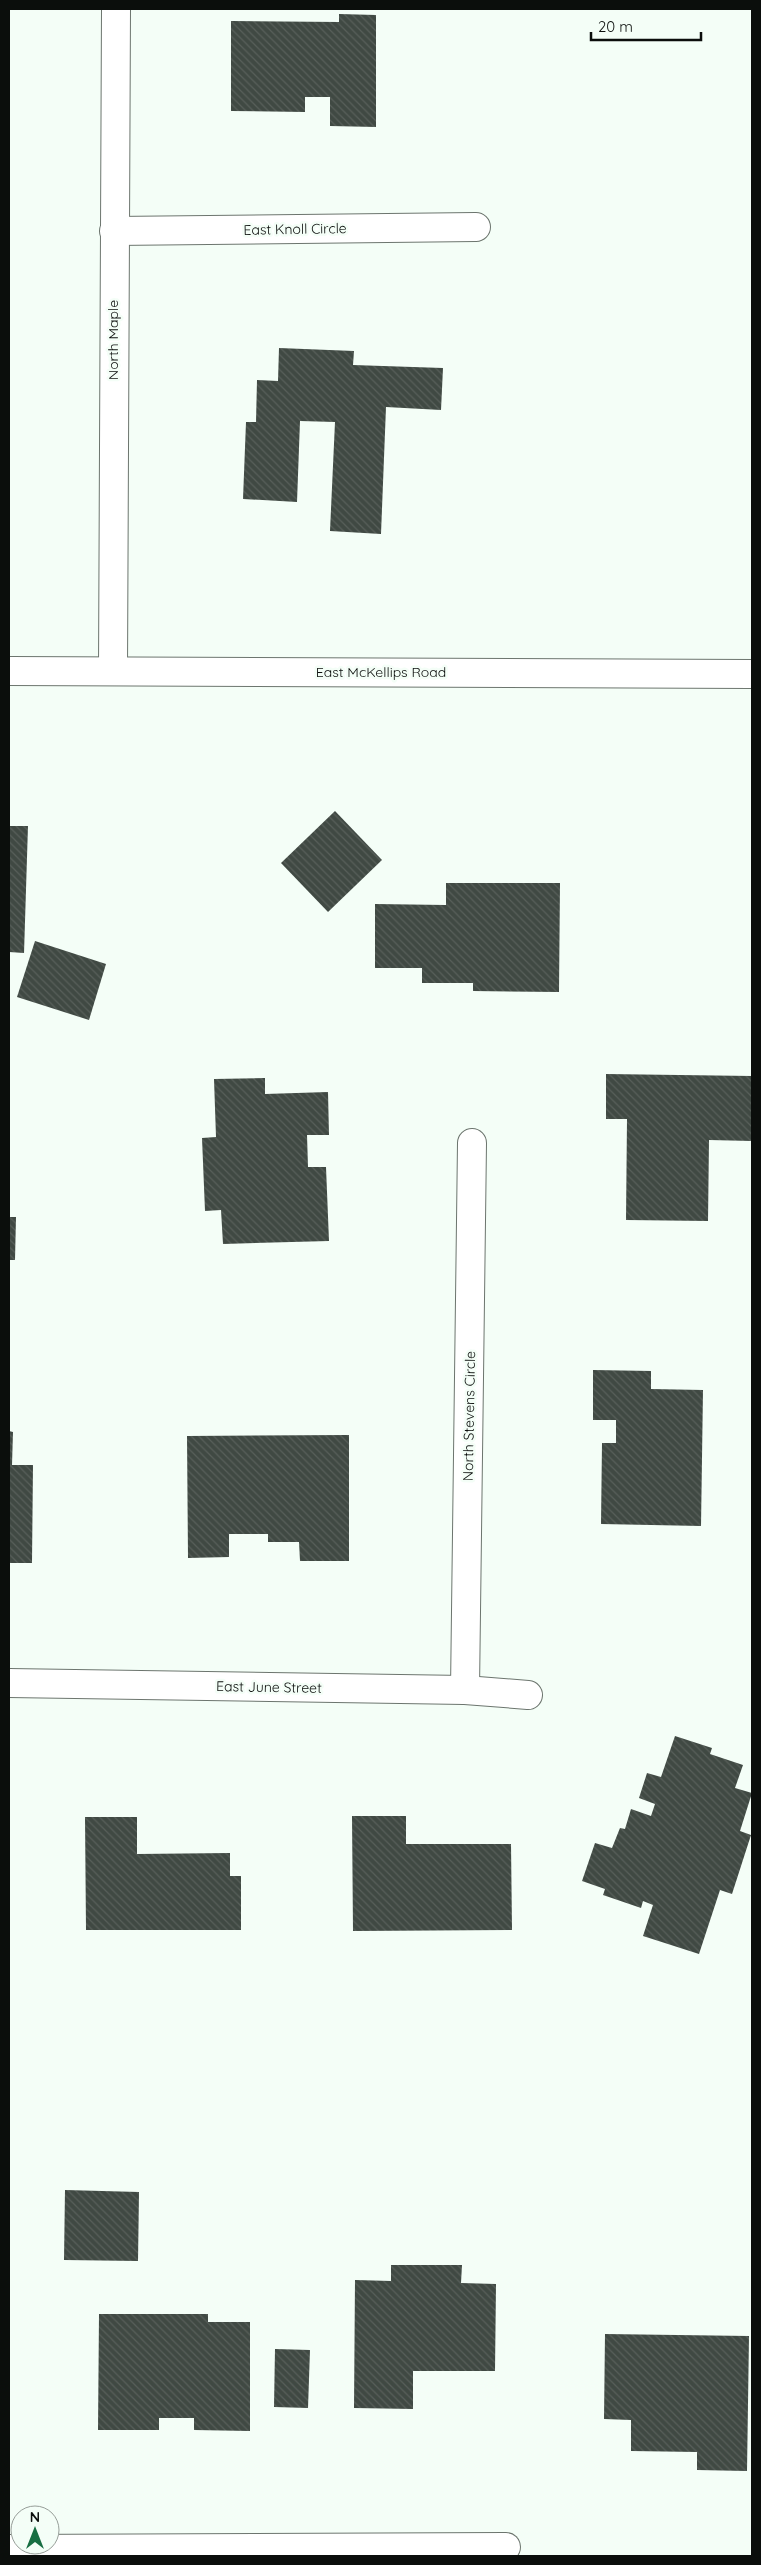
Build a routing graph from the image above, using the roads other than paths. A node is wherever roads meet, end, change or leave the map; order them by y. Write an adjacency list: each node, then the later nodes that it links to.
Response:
1 (116, 9): 3 (street, North Maple)
2 (476, 227): 3 (street, East Knoll Circle)
3 (114, 231): 5 (street, North Maple)
4 (9, 670): 5 (street, East McKellips Road)
5 (113, 671): 6 (street, East McKellips Road)
6 (752, 674)
7 (472, 1143): 9 (street, North Stevens Circle)
8 (9, 1683): 9 (street, East June Street)
9 (465, 1690): 10 (street, East June Street)
10 (528, 1695)
11 (506, 2547): 12 (street)
12 (9, 2550)

